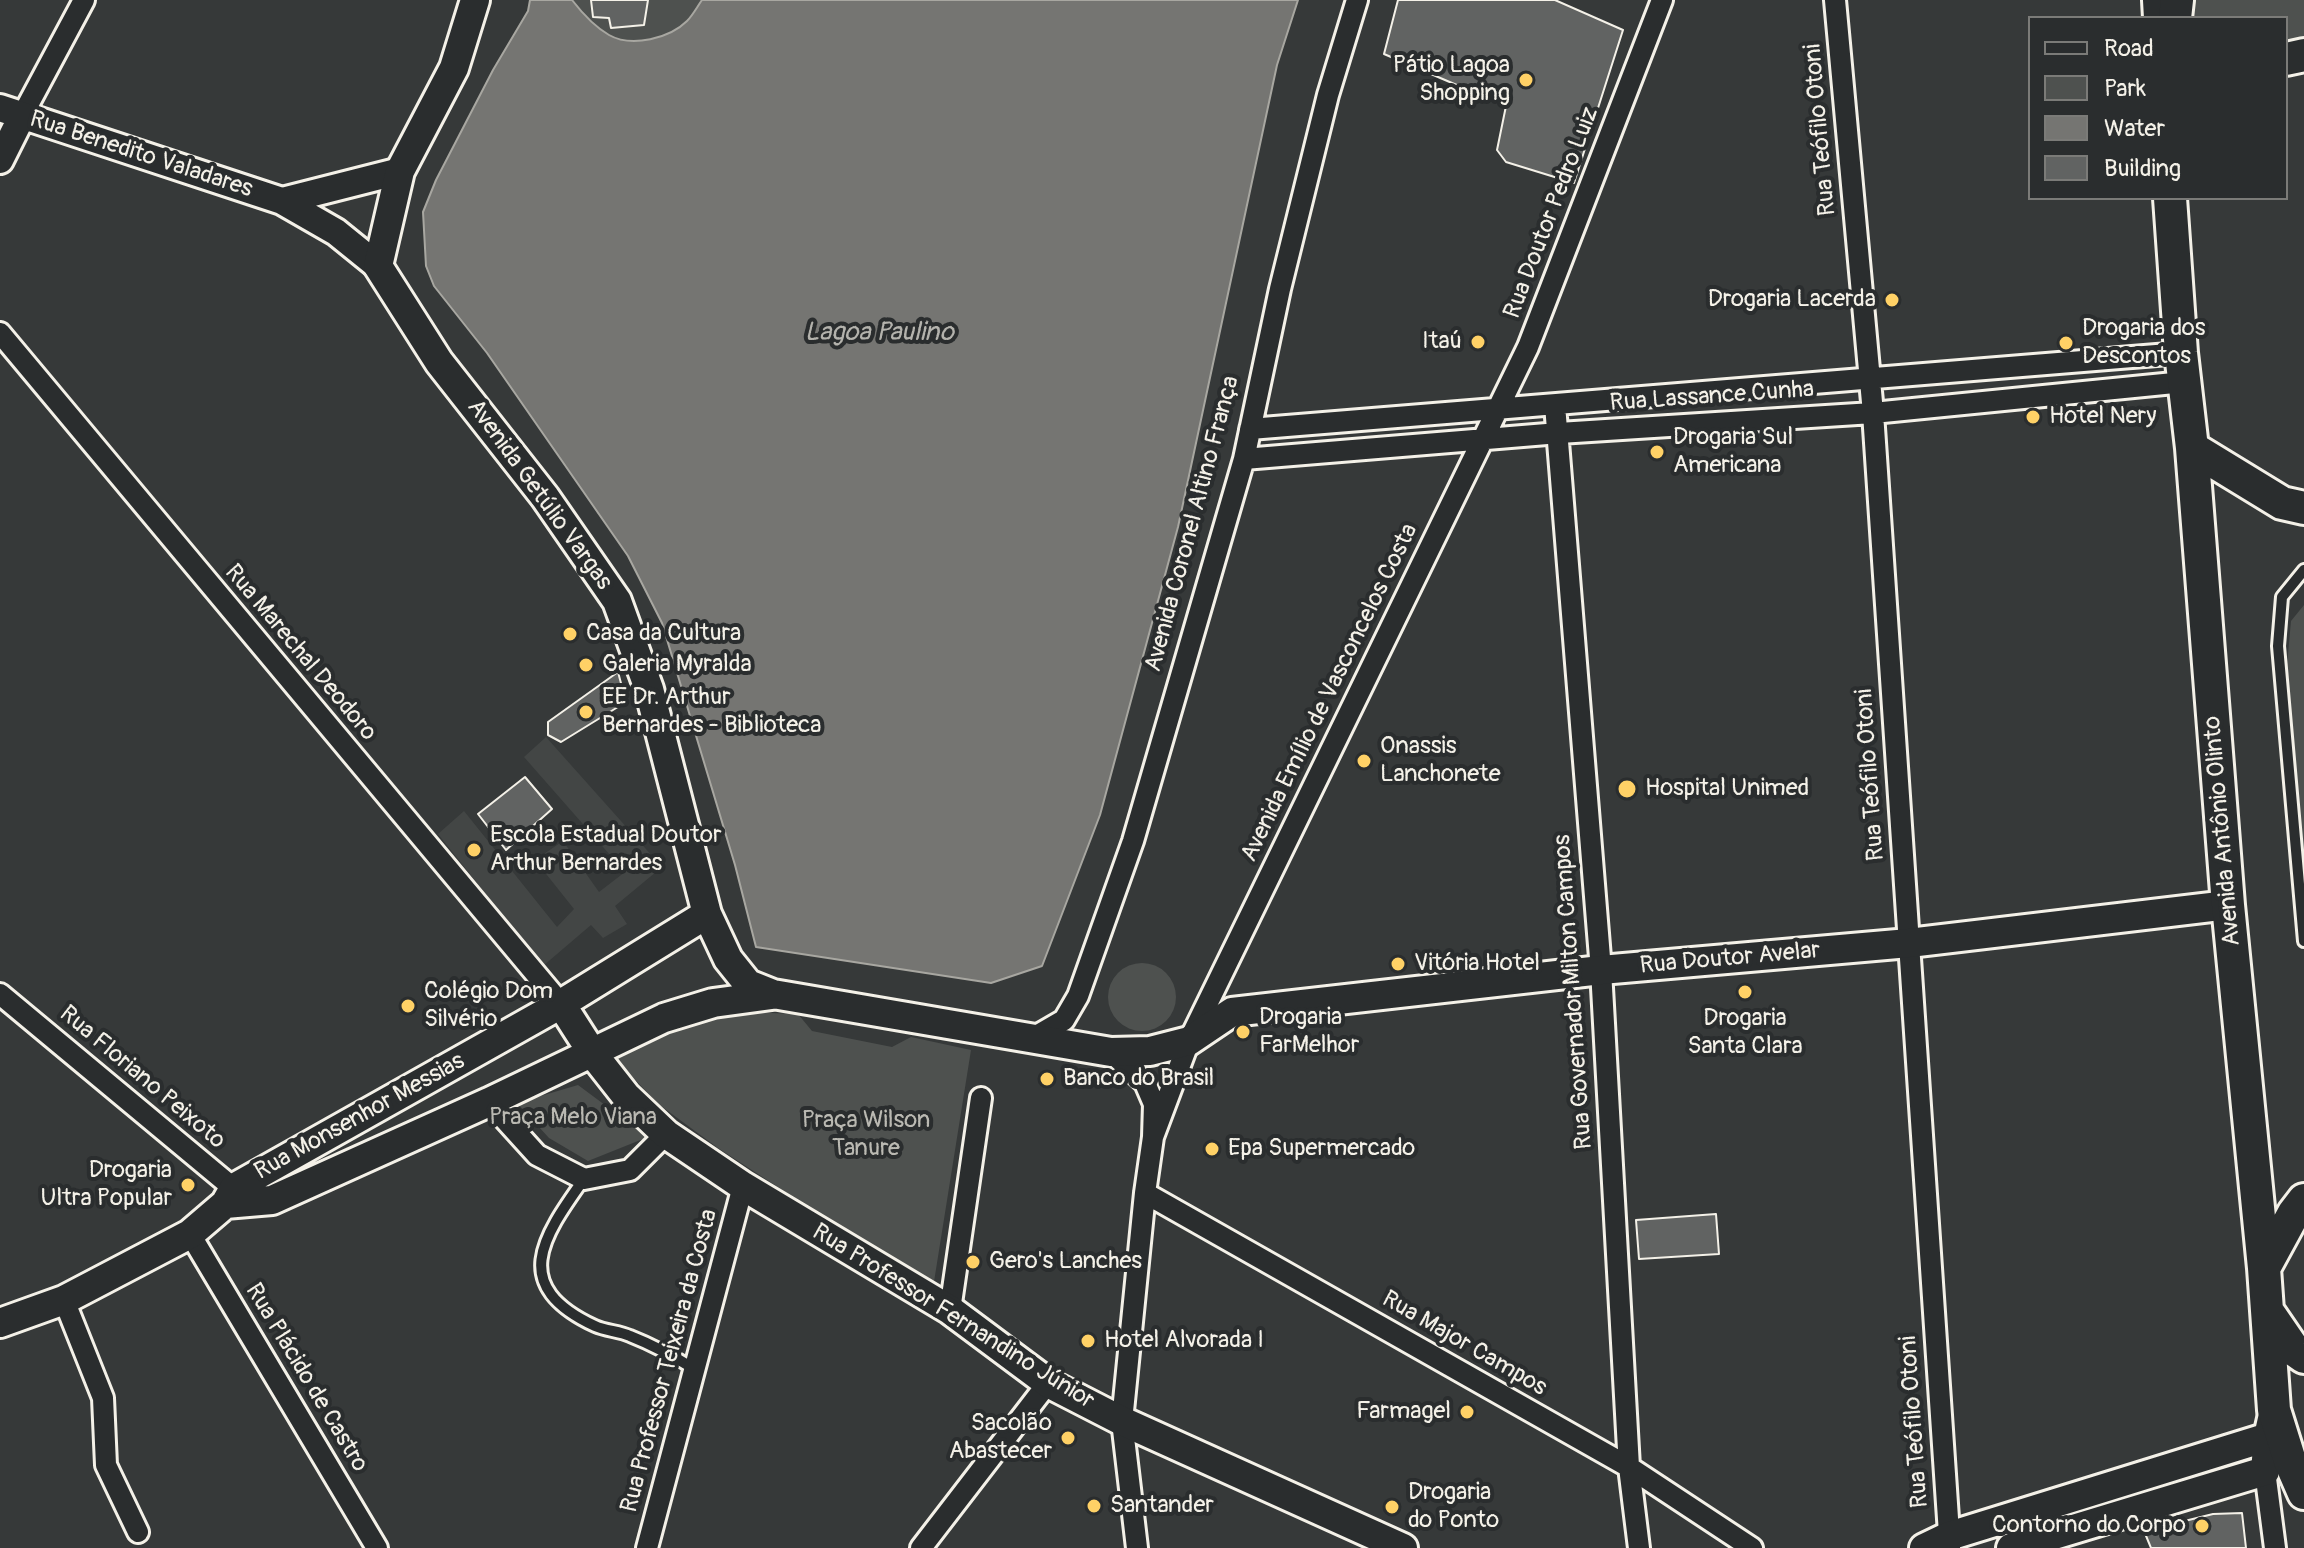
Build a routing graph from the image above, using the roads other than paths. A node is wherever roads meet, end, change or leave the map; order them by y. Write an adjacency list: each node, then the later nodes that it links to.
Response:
1 (84, 0): 6 (street)
2 (475, 0): 8 (main road)
3 (1357, 0): 18 (street, Avenida Coronel Altino França)
4 (1662, 0): 16 (street, Rua Doutor Pedro Luiz)
5 (1835, 0): 14 (street, Rua Teófilo Otoni)
6 (11, 112): 7 (street); 10 (street, Rua Benedito Valadares)
7 (0, 160)
8 (400, 171): 10 (street, Rua Benedito Valadares); 11 (main road)
9 (2170, 200): 13 (main road, Avenida Antônio Olinto)
10 (282, 201): 11 (street, Rua Benedito Valadares)
11 (378, 266): 26 (main road, Avenida Getúlio Vargas)
12 (0, 333): 32 (street, Rua Marechal Deodoro)
13 (2182, 368): 14 (street, Rua Lassance Cunha); 17 (street, Rua Lassance Cunha); 21 (main road, Avenida Antônio Olinto)
14 (1870, 379): 15 (street, Rua Lassance Cunha); 17 (street, Rua Teófilo Otoni)
15 (1555, 405): 16 (street, Rua Lassance Cunha); 19 (street, Rua Governador Milton Campos)
16 (1497, 409): 18 (street, Rua Lassance Cunha); 20 (street, Rua Doutor Pedro Luiz)
17 (1873, 413): 19 (street, Rua Lassance Cunha); 28 (street, Rua Teófilo Otoni)
18 (1250, 429): 22 (street, Avenida Coronel Altino França)
19 (1559, 433): 20 (street, Rua Lassance Cunha); 29 (street, Rua Governador Milton Campos)
20 (1481, 440): 22 (street, Rua Lassance Cunha); 34 (street, Avenida Emílio de Vasconcelos Costa)
21 (2192, 448): 23 (main road); 25 (main road, Avenida Antônio Olinto)
22 (1244, 459): 33 (street, Avenida Coronel Altino França)
23 (2304, 508)
24 (2304, 570): 27 (lane)
25 (2228, 905): 28 (main road, Rua Doutor Avelar); 47 (main road, Avenida Antônio Olinto)
26 (707, 914): 31 (main road, Avenida Getúlio Vargas); 32 (main road, Rua Monsenhor Messias)
27 (2304, 941)
28 (1909, 943): 29 (main road, Rua Doutor Avelar); 61 (street, Rua Teófilo Otoni)
29 (1601, 970): 34 (main road, Rua Doutor Avelar); 58 (street, Rua Governador Milton Campos)
30 (0, 994): 44 (street, Rua Floriano Peixoto)
31 (773, 994): 33 (main road); 36 (main road, Rua Monsenhor Messias)
32 (561, 1004): 36 (main road, Rua Professor Fernandino Júnior); 44 (main road, Rua Monsenhor Messias)
33 (1033, 1038): 35 (main road)
34 (1188, 1042): 35 (main road); 40 (street, Avenida Emílio de Vasconcelos Costa)
35 (1111, 1052): 40 (street)
36 (593, 1054): 38 (main road, Rua Monsenhor Messias); 39 (main road, Rua Professor Fernandino Júnior)
37 (981, 1098): 50 (street)
38 (489, 1102): 41 (street); 44 (main road, Rua Monsenhor Messias)
39 (666, 1134): 41 (street); 42 (main road, Rua Professor Fernandino Júnior)
40 (1153, 1137): 43 (street)
41 (584, 1179): 53 (lane)
42 (743, 1186): 50 (main road, Rua Professor Fernandino Júnior); 53 (street, Rua Professor Teixeira da Costa)
43 (1145, 1193): 55 (street); 58 (street, Rua Major Campos)
44 (236, 1198): 46 (main road, Rua Monsenhor Messias)
45 (2304, 1200): 47 (main road)
46 (190, 1234): 48 (main road, Rua Monsenhor Messias); 62 (street, Rua Plácido de Castro)
47 (2264, 1268): 49 (main road, Avenida Antônio Olinto)
48 (64, 1300): 51 (main road, Rua Monsenhor Messias); 60 (street)
49 (2266, 1309): 52 (main road); 56 (main road, Avenida Antônio Olinto)
50 (950, 1310): 54 (main road, Rua Professor Fernandino Júnior)
51 (0, 1323)
52 (2304, 1357)
53 (696, 1370): 63 (street, Rua Professor Teixeira da Costa)
54 (1048, 1383): 55 (main road, Rua Professor Fernandino Júnior); 64 (street)
55 (1122, 1421): 65 (street); 66 (main road, Rua Professor Fernandino Júnior)
56 (2271, 1424): 57 (main road, Avenida Antônio Olinto); 61 (main road)
57 (2277, 1466): 59 (main road); 69 (main road); 70 (street, Avenida Antônio Olinto)
58 (1629, 1467): 67 (street, Rua Governador Milton Campos); 68 (street, Rua Major Campos)
59 (2304, 1493)
60 (138, 1532)
61 (1941, 1544)
62 (377, 1548)
63 (647, 1548)
64 (921, 1548)
65 (1137, 1548)
66 (1403, 1548)
67 (1639, 1548)
68 (1752, 1548)
69 (2011, 1548)
70 (2275, 1548)

